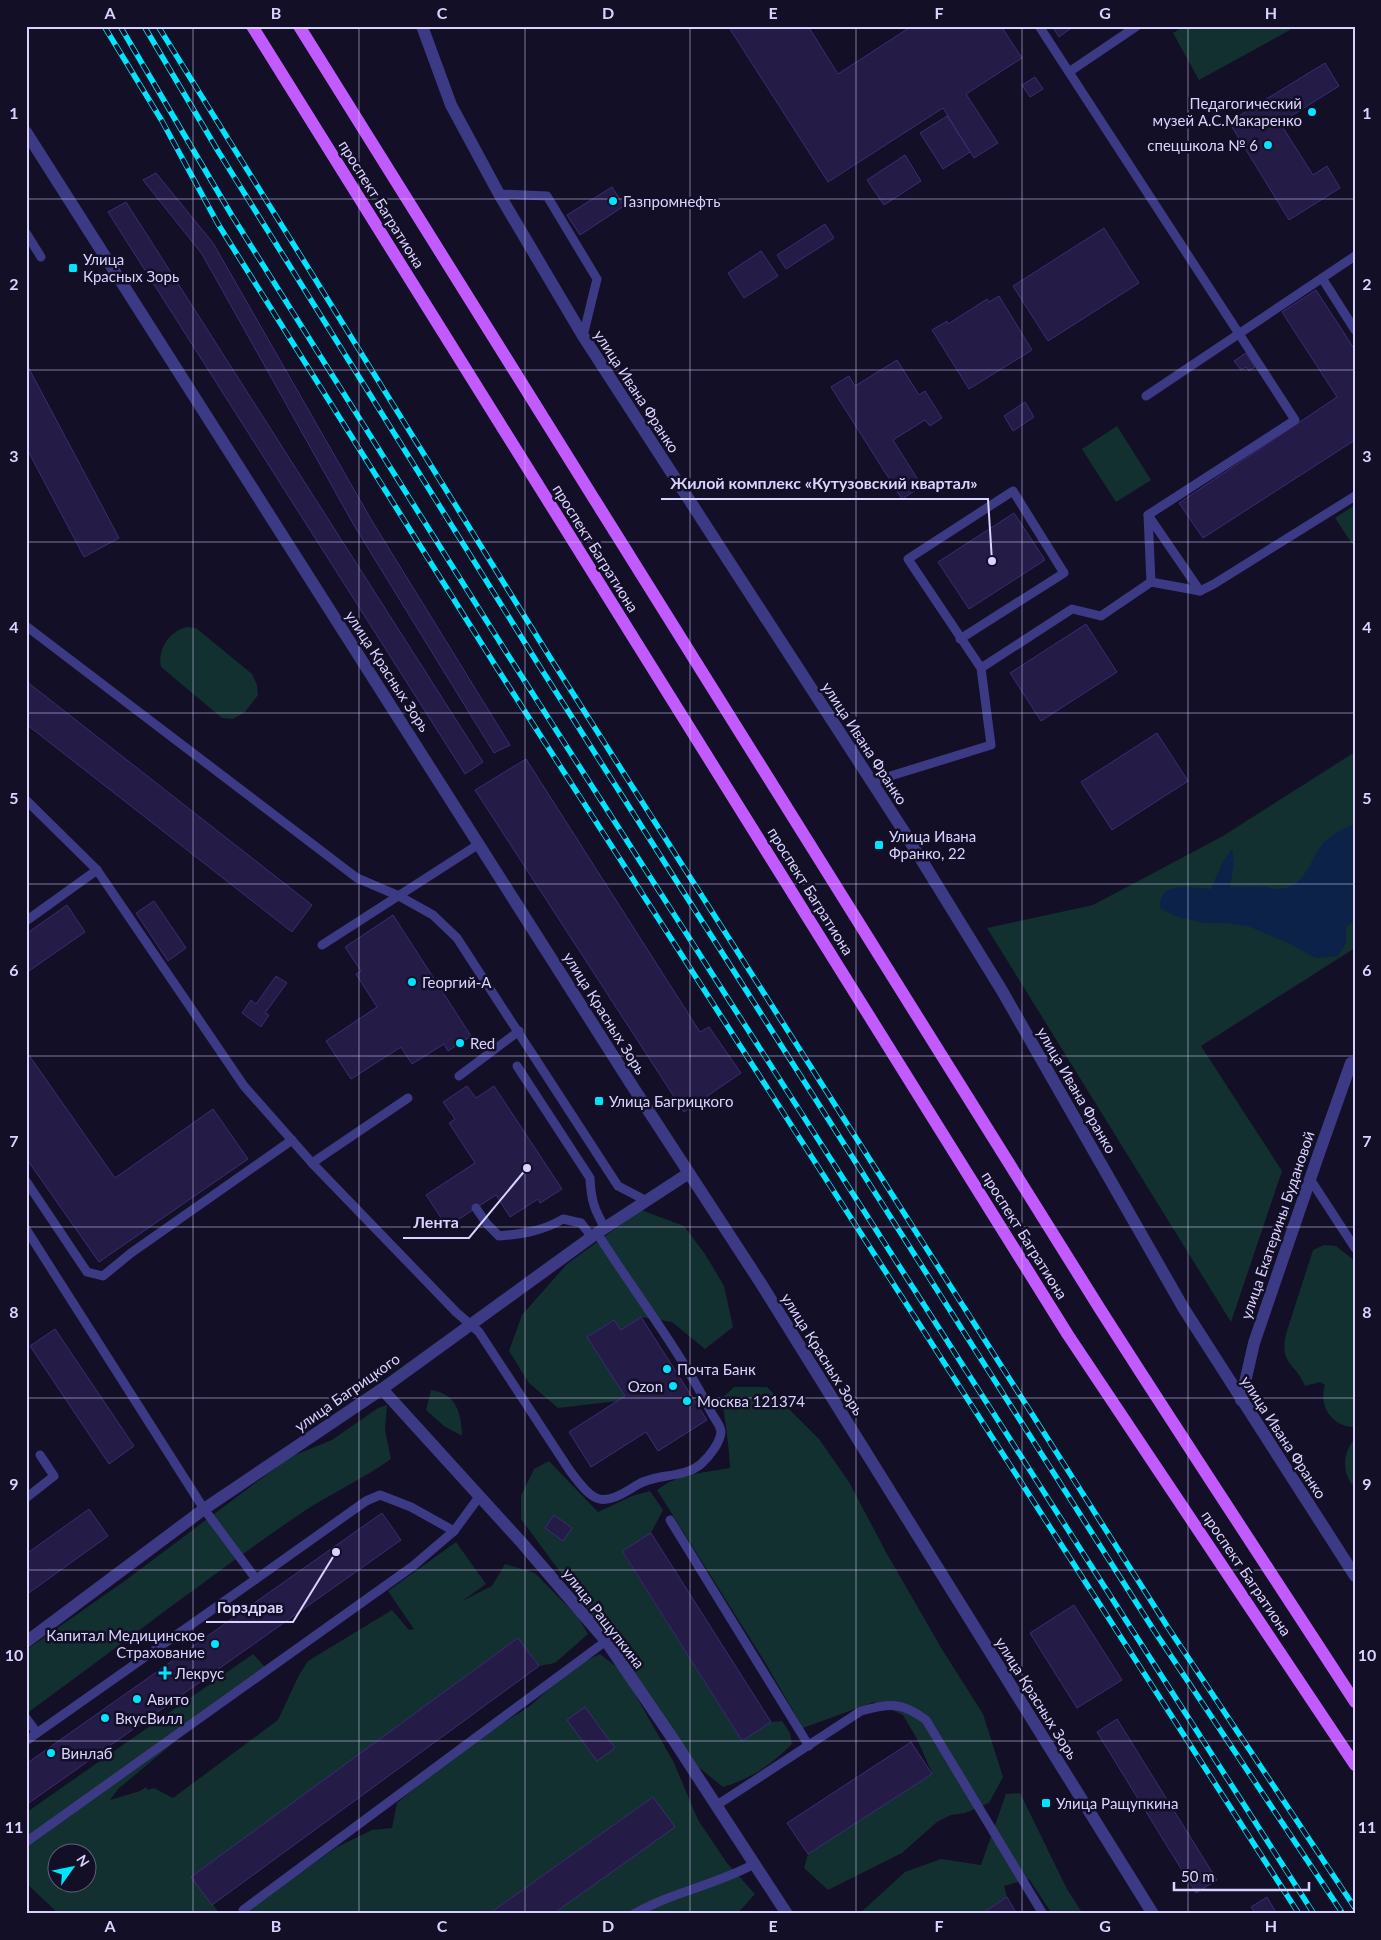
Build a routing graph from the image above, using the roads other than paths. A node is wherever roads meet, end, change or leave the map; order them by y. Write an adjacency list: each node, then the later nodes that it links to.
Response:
1 (252, 26): 64 (main road, проспект Багратиона)
2 (299, 26): 59 (main road, проспект Багратиона)
3 (422, 26): 8 (street, улица Ивана Франко)
4 (1039, 26): 6 (lane)
5 (1138, 26): 6 (lane)
6 (1069, 72): 14 (lane)
7 (26, 132): 26 (street, улица Красных Зорь)
8 (499, 194): 15 (street, улица Ивана Франко); 15 (lane)
9 (26, 233): 11 (lane)
10 (1355, 256): 12 (lane)
11 (41, 257)
12 (1322, 278): 13 (lane); 14 (lane)
13 (1355, 330)
14 (1238, 333): 16 (lane); 18 (lane)
15 (583, 336): 24 (street, улица Ивана Франко)
16 (1146, 396)
17 (1355, 496): 20 (lane)
18 (1148, 515): 19 (lane); 20 (lane)
19 (1151, 582): 20 (lane); 23 (lane)
20 (1200, 591)
21 (26, 626): 28 (lane)
22 (960, 639): 22 (lane); 23 (lane)
23 (981, 668): 24 (lane)
24 (871, 782): 48 (street, улица Ивана Франко)
25 (26, 800): 27 (lane)
26 (479, 844): 28 (lane); 38 (street, улица Красных Зорь)
27 (97, 870): 29 (lane); 36 (lane)
28 (399, 896): 30 (lane); 31 (lane)
29 (26, 921)
30 (322, 945)
31 (519, 1031): 34 (lane); 41 (lane)
32 (1351, 1063): 39 (street, улица Екатерины Будановой)
33 (517, 1066): 44 (lane)
34 (460, 1076)
35 (408, 1098): 37 (lane)
36 (292, 1140): 37 (lane); 40 (lane)
37 (312, 1162): 46 (lane)
38 (689, 1173): 41 (street, улица Багрицкого); 72 (street, улица Красных Зорь)
39 (1310, 1179): 45 (lane); 48 (street, улица Екатерины Будановой)
40 (26, 1180)
41 (645, 1200): 44 (street, улица Багрицкого)
42 (476, 1208): 44 (lane)
43 (26, 1229): 52 (lane)
44 (598, 1233): 46 (street, улица Багрицкого); 46 (lane)
45 (1355, 1248)
46 (471, 1323): 47 (street, улица Багрицкого)
47 (382, 1389): 50 (street, улица Ращупкина); 52 (street, улица Багрицкого)
48 (1241, 1400): 55 (street, улица Ивана Франко)
49 (40, 1455): 51 (lane)
50 (479, 1497): 54 (lane); 57 (street, улица Ращупкина)
51 (26, 1498)
52 (204, 1509): 56 (lane); 58 (street, улица Багрицкого)
53 (670, 1520): 63 (lane)
54 (454, 1531): 56 (lane); 66 (lane)
55 (1355, 1576)
56 (256, 1579): 61 (lane)
57 (606, 1641): 65 (street, улица Ращупкина); 68 (lane)
58 (26, 1642)
59 (1355, 1702)
60 (26, 1718): 61 (lane)
61 (37, 1733): 62 (lane)
62 (26, 1741)
63 (809, 1746): 65 (lane); 71 (lane)
64 (1355, 1765)
65 (717, 1805): 67 (street, улица Ращупкина)
66 (26, 1842)
67 (754, 1864): 69 (lane); 70 (street, улица Ращупкина)
68 (243, 1910)
69 (634, 1914)
70 (787, 1914)
71 (1043, 1914)
72 (1153, 1914)

